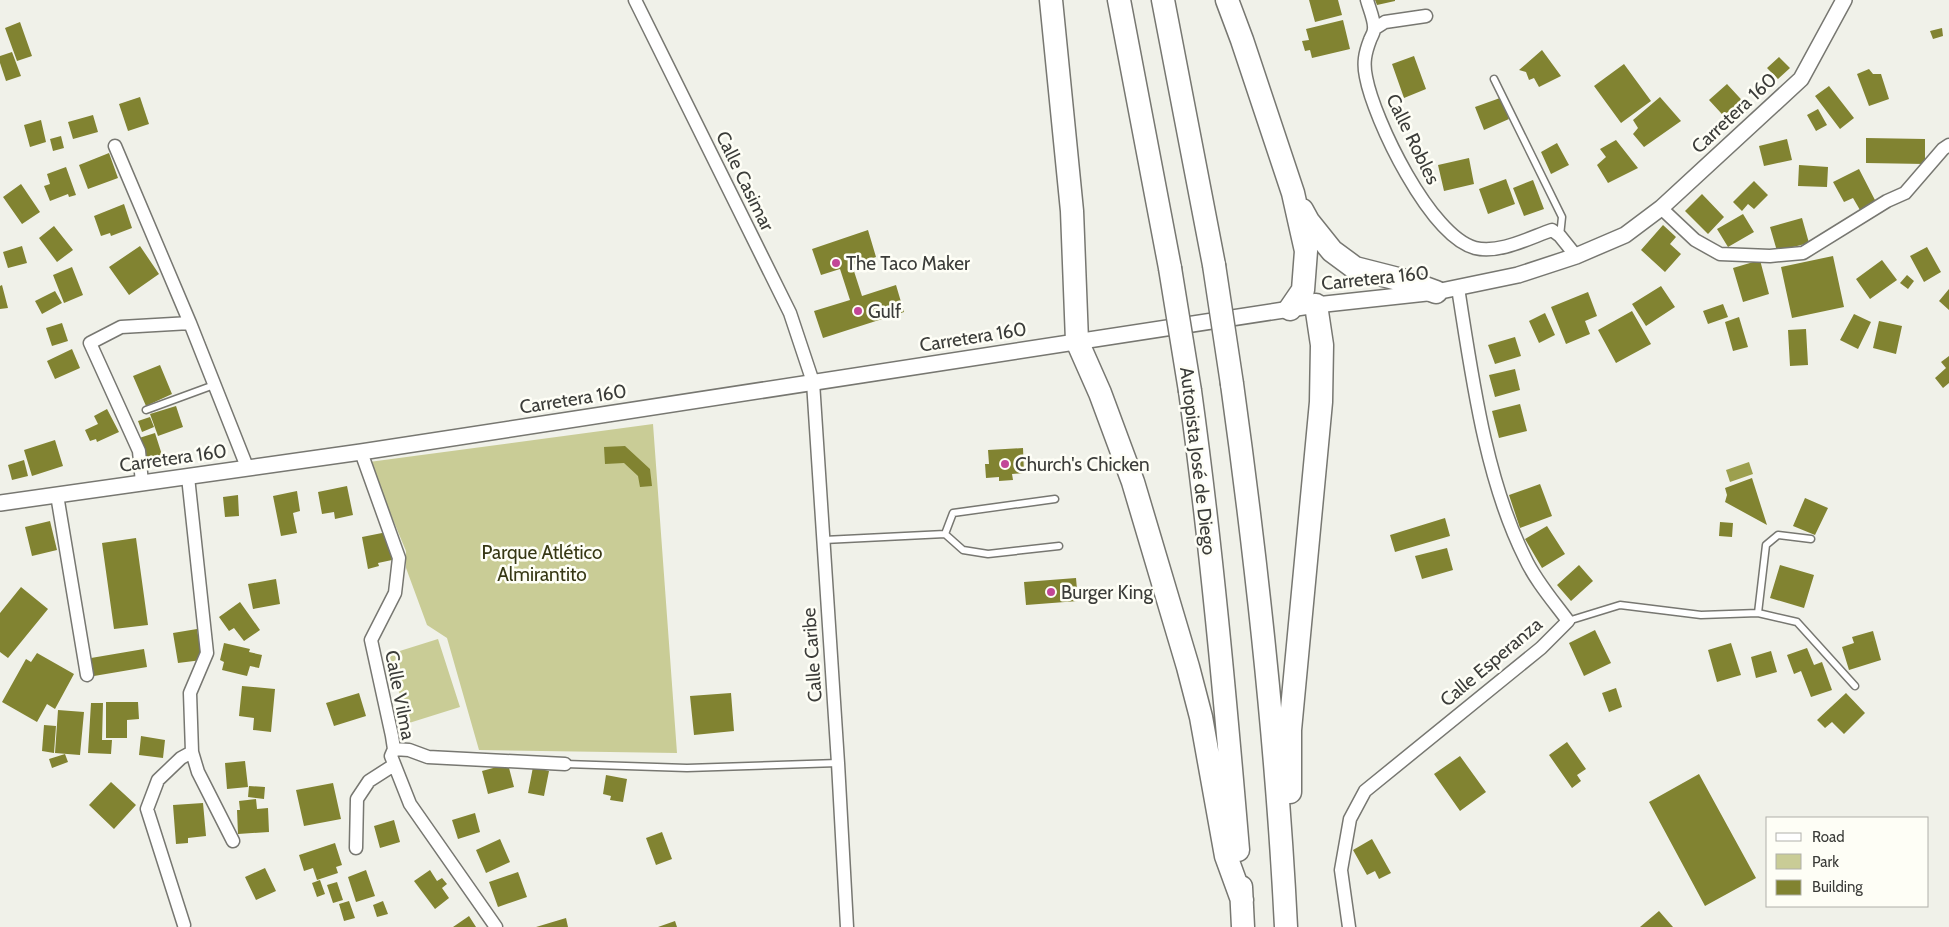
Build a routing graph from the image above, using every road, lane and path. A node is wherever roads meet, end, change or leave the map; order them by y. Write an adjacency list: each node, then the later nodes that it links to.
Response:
1 (635, 0): 22 (street, Calle Casimar)
2 (1051, 0): 21 (highway)
3 (1119, 0): 48 (highway, Autopista José de Diego, bridge)
4 (1163, 0): 46 (highway, bridge)
5 (1227, 0): 13 (highway)
6 (1367, 0): 9 (street)
7 (1844, 0): 14 (street, Carretera 160)
8 (1426, 16): 9 (street)
9 (1374, 29): 15 (street, Calle Robles)
10 (1494, 79): 15 (lane)
11 (1949, 145): 14 (street)
12 (115, 146): 20 (street)
13 (1293, 193): 17 (highway); 19 (highway)
14 (1661, 208): 16 (street, Carretera 160)
15 (1560, 236): 16 (street)
16 (1576, 256): 17 (street, Carretera 160)
17 (1447, 290): 18 (street, Carretera 160); 37 (street, Calle Esperanza)
18 (1316, 305): 19 (street, Carretera 160); 46 (highway)
19 (1290, 309): 21 (street, Carretera 160)
20 (190, 323): 23 (street); 28 (street)
21 (1077, 341): 22 (street, Carretera 160); 48 (highway)
22 (813, 382): 25 (street, Carretera 160); 34 (street, Calle Caribe)
23 (214, 385): 24 (lane); 26 (street)
24 (146, 410)
25 (361, 452): 26 (street, Carretera 160); 40 (street, Calle Vilma)
26 (247, 467): 27 (street, Carretera 160)
27 (188, 477): 28 (street, Carretera 160); 41 (street)
28 (142, 483): 29 (street, Carretera 160)
29 (57, 495): 31 (street, Carretera 160); 38 (street)
30 (1055, 499): 32 (lane)
31 (0, 503)
32 (945, 534): 34 (lane); 35 (lane)
33 (1811, 539): 36 (lane)
34 (824, 540): 43 (street, Calle Caribe)
35 (1059, 546)
36 (1758, 613): 37 (lane); 39 (lane)
37 (1568, 622): 54 (street, Calle Esperanza)
38 (87, 675)
39 (1855, 686)
40 (394, 748): 42 (street); 44 (street, Calle Vilma)
41 (192, 752): 45 (street); 49 (street)
42 (565, 764): 43 (lane)
43 (838, 764): 51 (street, Calle Caribe)
44 (394, 765): 47 (street); 50 (street, Calle Vilma)
45 (233, 841)
46 (1282, 841): 53 (highway)
47 (356, 848)
48 (1242, 900): 52 (highway, Autopista José de Diego)
49 (184, 925)
50 (496, 927)
51 (847, 927)
52 (1243, 927)
53 (1286, 927)
54 (1349, 927)

